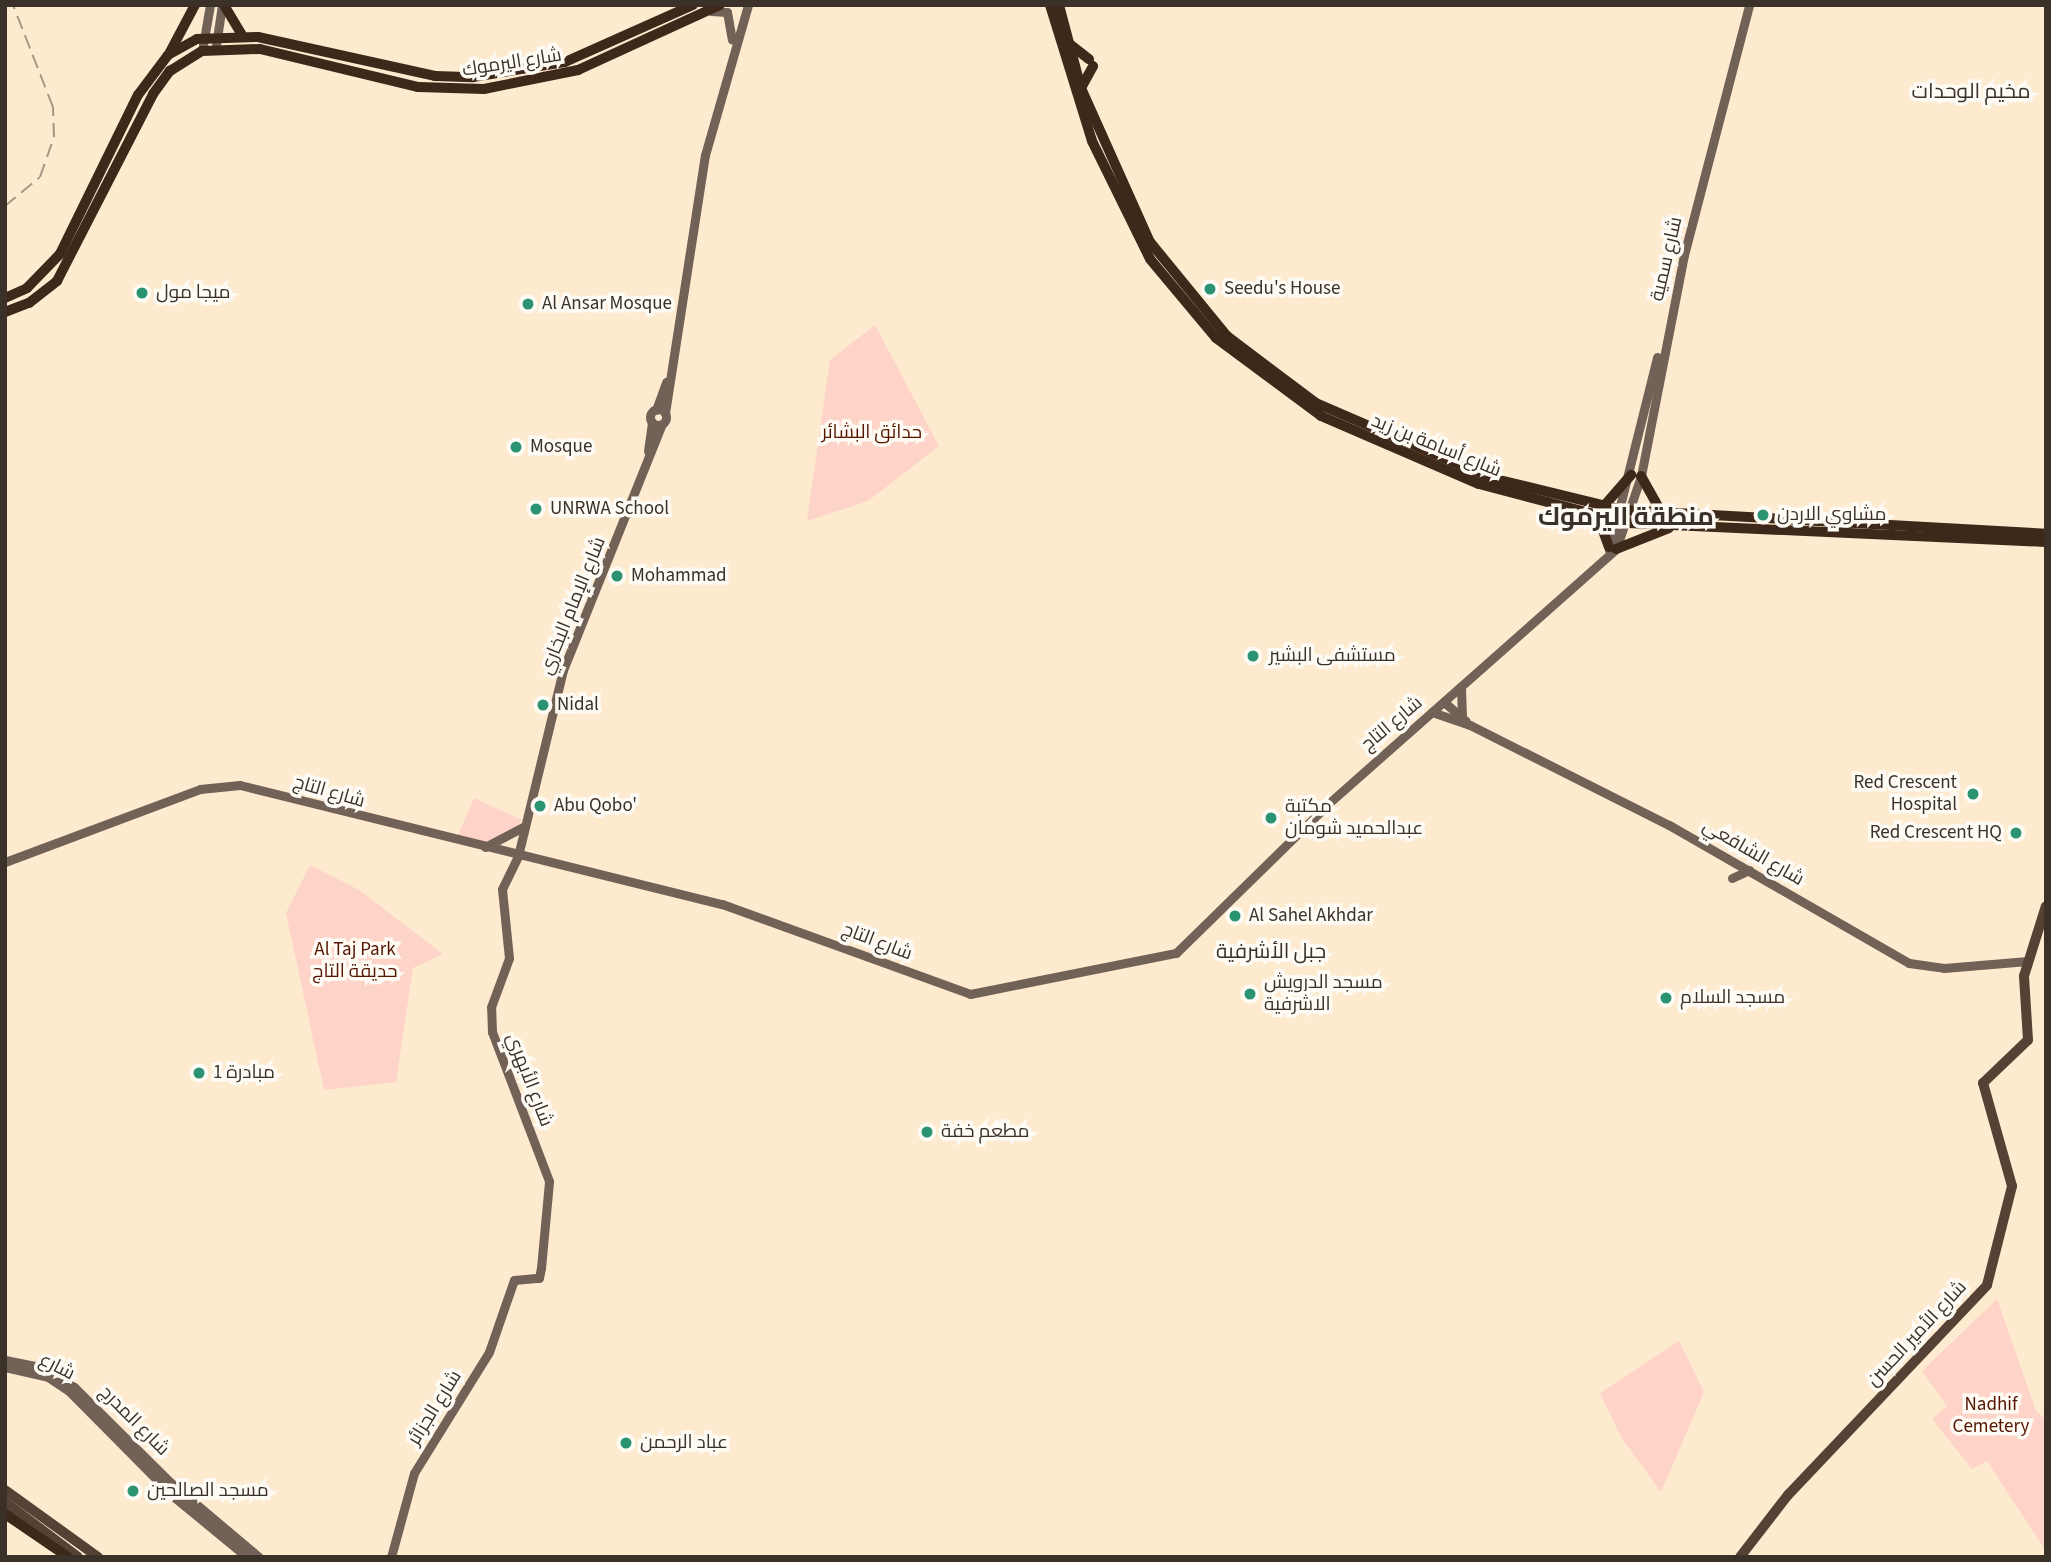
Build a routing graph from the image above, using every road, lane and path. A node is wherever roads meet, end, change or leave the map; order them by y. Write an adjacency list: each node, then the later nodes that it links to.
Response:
1 (195, 5): 18 (highway)
2 (210, 5): 12 (street)
3 (223, 5): 11 (street); 13 (highway)
4 (693, 5): 13 (highway, شارع اليرموك)
5 (720, 5): 10 (highway, شارع اليرموك)
6 (748, 5): 15 (street)
7 (1050, 5): 27 (highway, شارع أسامة بن زيد)
8 (1059, 5): 14 (highway, شارع أسامة بن زيد)
9 (1746, 5): 26 (street, شارع سمية)
10 (707, 12): 15 (street); 16 (highway, شارع اليرموك)
11 (216, 36): 12 (highway, شارع اليرموك); 13 (highway, شارع اليرموك); 16 (street)
12 (204, 37): 17 (street); 18 (highway, شارع اليرموك)
13 (243, 37)
14 (1067, 41): 19 (highway, شارع أسامة بن زيد); 19 (highway)
15 (732, 45): 22 (street)
16 (215, 50): 17 (highway, شارع اليرموك)
17 (202, 51): 21 (highway, شارع اليرموك)
18 (168, 55): 20 (highway, شارع اليرموك)
19 (1081, 88): 27 (highway, شارع أسامة بن زيد)
20 (5, 298)
21 (5, 312)
22 (661, 412): 23 (street, شارع الإمام البخاري); 24 (street, شارع الإمام البخاري)
23 (652, 422): 24 (street); 25 (street, شارع الإمام البخاري)
24 (663, 424): 25 (street, شارع الإمام البخاري)
25 (648, 453): 39 (street, شارع الإمام البخاري)
26 (1636, 476): 27 (highway); 28 (street, شارع سمية); 29 (highway)
27 (1600, 512): 28 (highway, شارع أسامة بن زيد); 33 (highway)
28 (1625, 517): 29 (highway, شارع أسامة بن زيد); 30 (highway, شارع أسامة بن زيد); 33 (street, شارع التاج)
29 (1664, 517): 31 (highway, شارع أسامة بن زيد)
30 (1671, 527): 32 (highway, شارع أسامة بن زيد); 33 (highway)
31 (2046, 534)
32 (2046, 542)
33 (1611, 551): 34 (street, شارع التاج)
34 (1461, 688): 35 (street, شارع التاج); 37 (street)
35 (1444, 702): 36 (street, شارع التاج); 37 (street, شارع الشافعي)
36 (1432, 712): 38 (street, شارع الشافعي); 41 (street, شارع التاج)
37 (1462, 717): 38 (street, شارع الشافعي)
38 (1470, 724): 43 (street, شارع الشافعي)
39 (523, 827): 40 (street); 41 (street, شارع الإمام البخاري)
40 (484, 847): 41 (street, شارع التاج); 42 (street, شارع التاج)
41 (519, 856): 47 (street, شارع الأبهري)
42 (5, 862)
43 (1749, 870): 44 (street); 46 (street, شارع الشافعي)
44 (1732, 878)
45 (2046, 906): 46 (main road, شارع الأمير الحسن)
46 (2028, 961): 61 (main road, شارع الأمير الحسن)
47 (514, 1280): 60 (street, شارع الجزائر)
48 (5, 1360): 50 (street, شارع المدرج)
49 (5, 1367): 50 (street, شارع)
50 (49, 1374): 54 (street, شارع المدرج)
51 (5, 1490): 57 (main road)
52 (5, 1502): 56 (main road)
53 (5, 1514): 55 (highway)
54 (241, 1550): 58 (street); 59 (street, شارع المدرج)
55 (68, 1557)
56 (78, 1557)
57 (98, 1557)
58 (230, 1557)
59 (259, 1557)
60 (391, 1557)
61 (1740, 1557)

